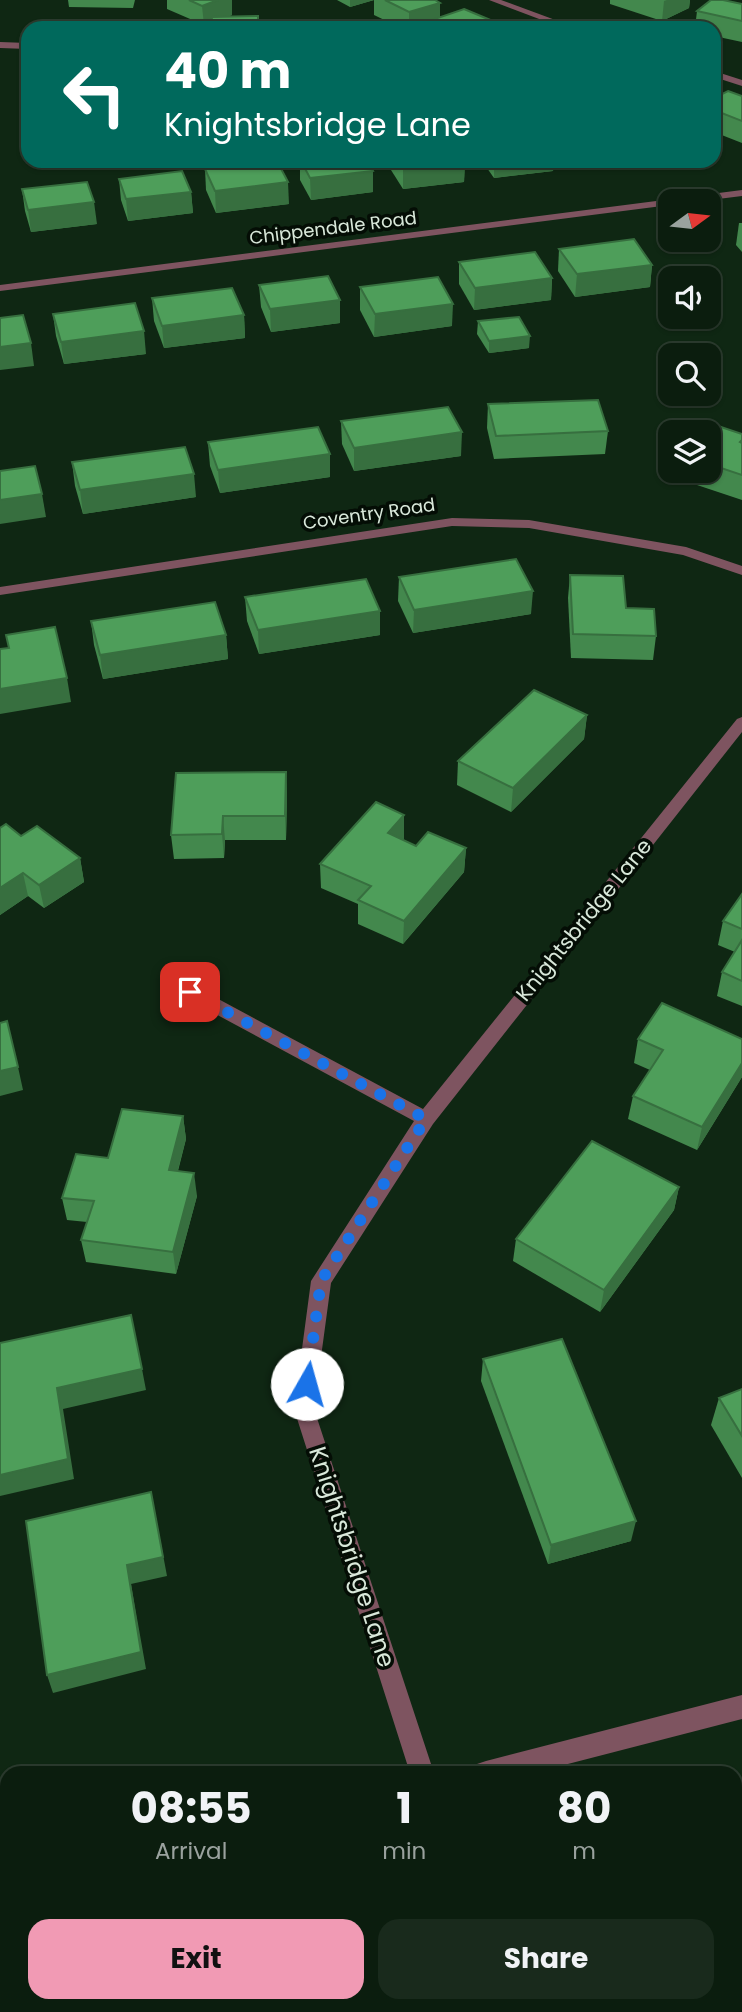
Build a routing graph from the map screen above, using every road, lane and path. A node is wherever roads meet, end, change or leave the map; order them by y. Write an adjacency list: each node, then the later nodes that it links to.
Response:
1 (493, 0): 2 (street)
2 (552, 21)
3 (0, 45): 4 (street)
4 (21, 46)
5 (721, 76): 6 (street)
6 (742, 83)
7 (742, 193): 8 (street)
8 (721, 196)
9 (658, 204): 10 (street, Chippendale Road)
10 (0, 288)
11 (742, 571): 12 (street, Coventry Road)
12 (0, 591)
13 (742, 722): 15 (street, Knightsbridge Lane)
14 (190, 992): 15 (street)
15 (426, 1119): 17 (street, Knightsbridge Lane)
16 (742, 1707): 18 (street)
17 (420, 1766)
18 (513, 1766)

